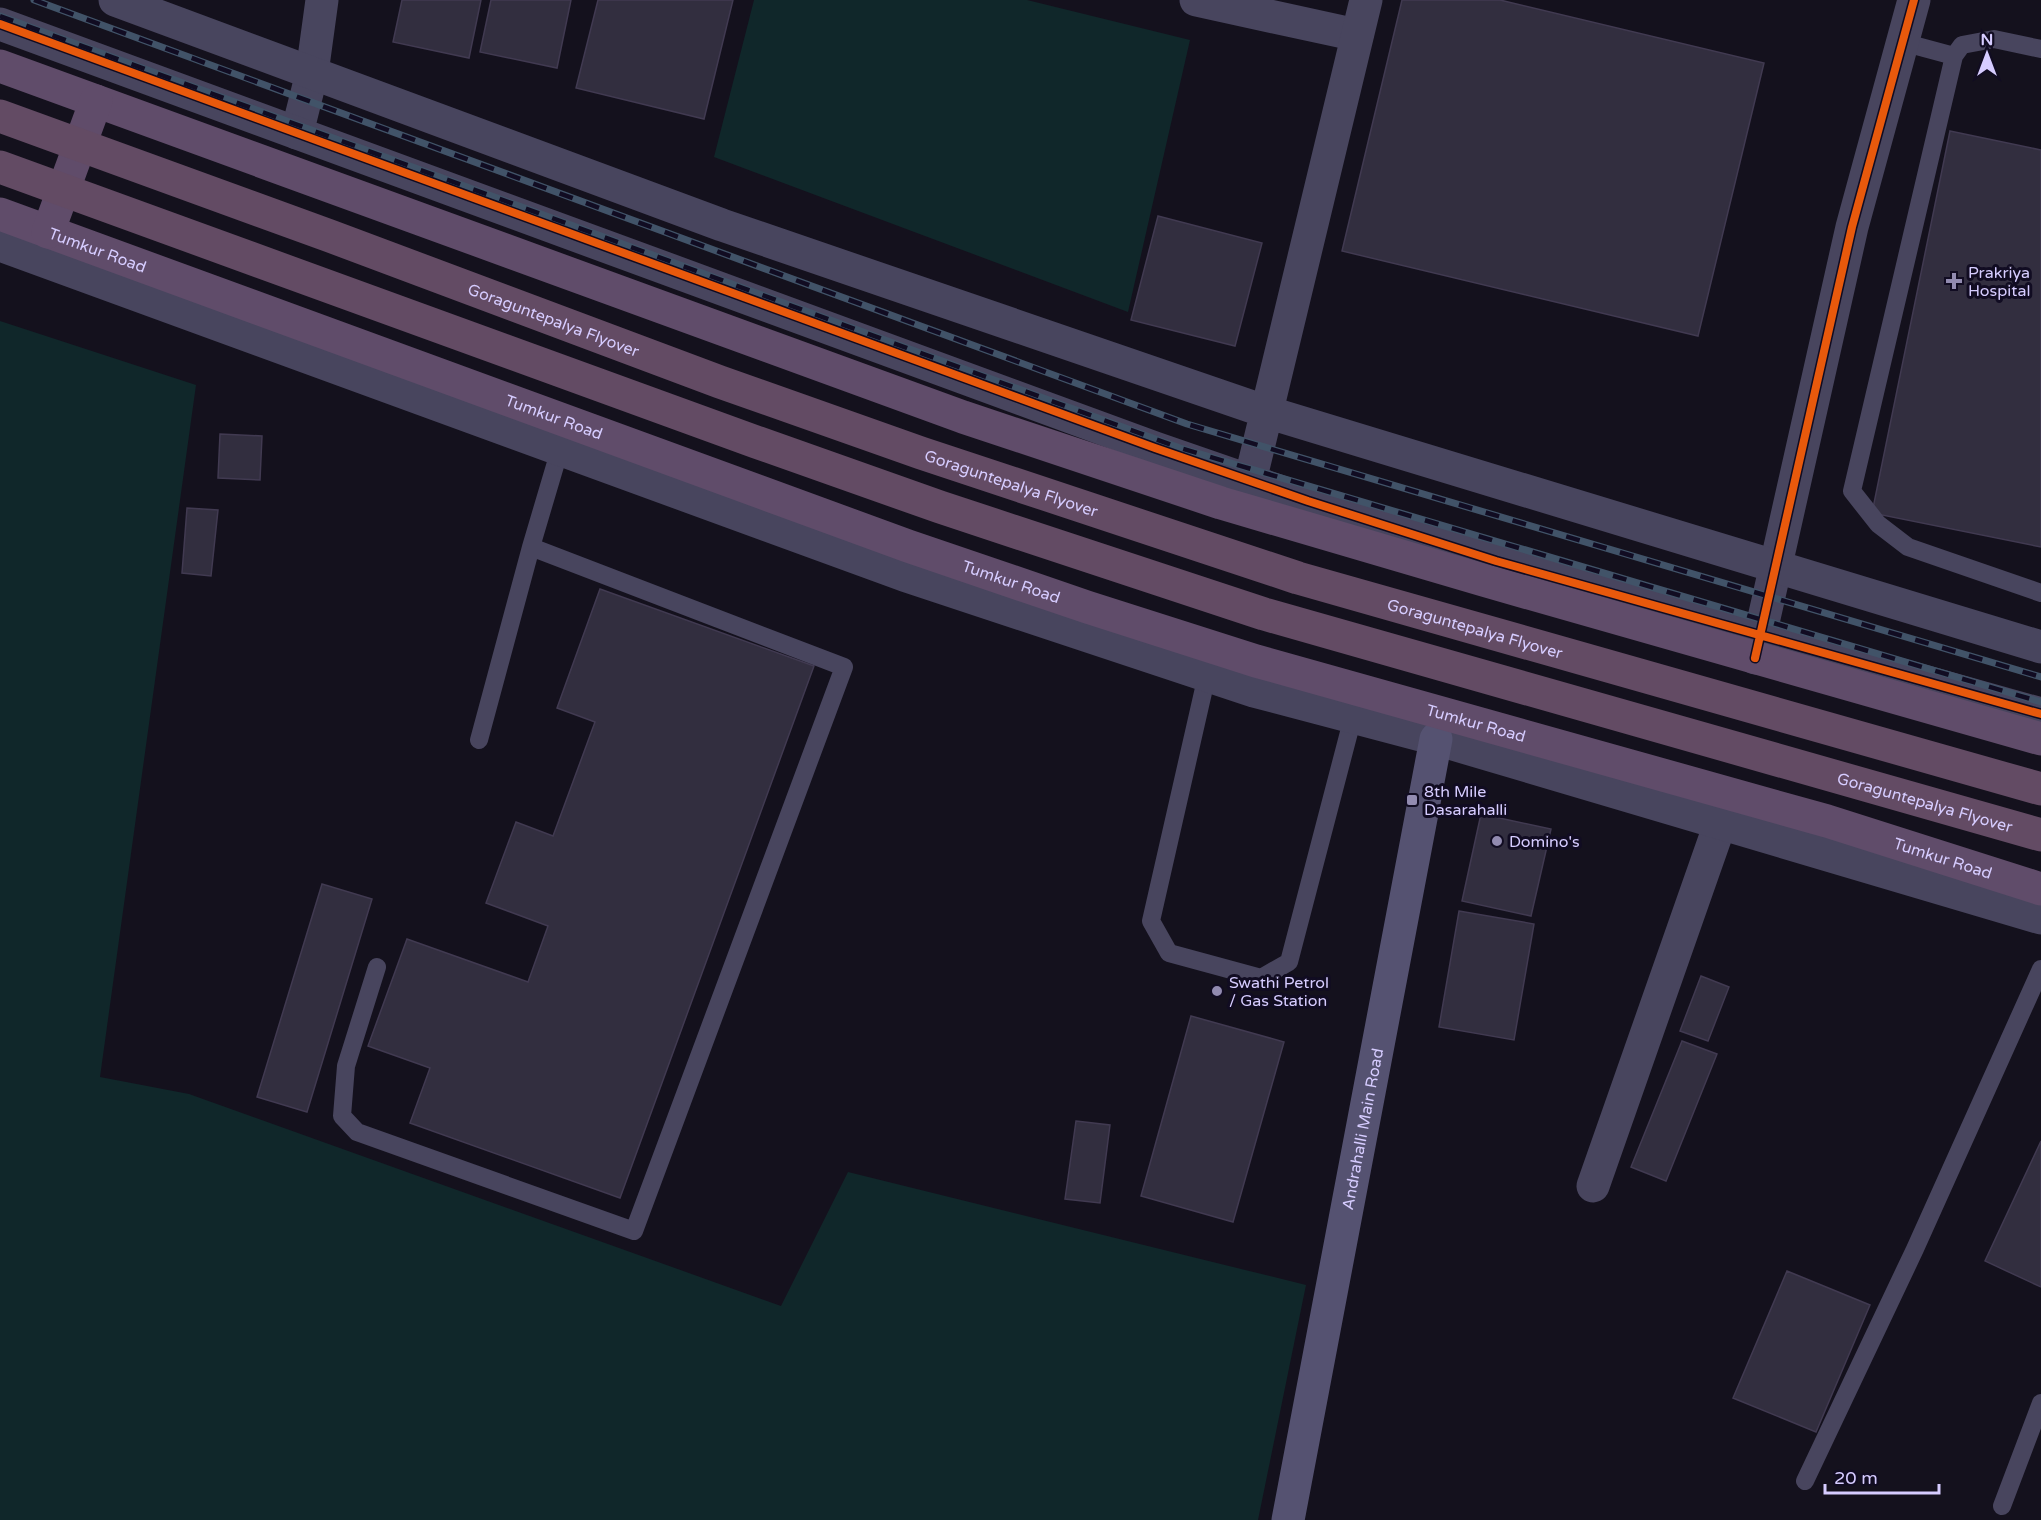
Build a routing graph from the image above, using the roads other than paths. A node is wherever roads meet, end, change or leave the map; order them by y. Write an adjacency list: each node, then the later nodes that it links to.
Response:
1 (115, 0): 12 (street)
2 (322, 0): 12 (street)
3 (1196, 0): 7 (street)
4 (1366, 0): 7 (street)
5 (1914, 0): 8 (street)
6 (0, 24): 15 (street)
7 (1357, 35): 20 (street)
8 (1902, 42): 10 (lane); 25 (street)
9 (2041, 49): 10 (lane)
10 (1954, 56): 26 (lane)
11 (0, 66): 13 (highway)
12 (312, 73): 15 (street); 20 (street)
13 (96, 101): 18 (highway); 27 (highway)
14 (0, 116): 35 (highway, Goraguntepalya Flyover, bridge)
15 (297, 133): 22 (street)
16 (0, 167): 37 (highway, Goraguntepalya Flyover, bridge)
17 (0, 214): 18 (highway, Tumkur Road)
18 (48, 232): 23 (highway, Tumkur Road)
19 (0, 245): 21 (street)
20 (1267, 412): 22 (street); 25 (street)
21 (560, 449): 23 (street); 24 (lane)
22 (1250, 481): 27 (street)
23 (863, 544): 29 (street); 38 (highway, Tumkur Road)
24 (531, 547): 34 (lane); 40 (lane)
25 (1777, 566): 27 (street); 28 (street)
26 (2041, 593)
27 (1758, 647): 30 (street); 33 (highway)
28 (2041, 647)
29 (1207, 675): 31 (street); 31 (lane)
30 (2041, 714)
31 (1353, 717): 32 (street)
32 (1436, 739): 36 (street); 46 (main road, Andrahalli Main Road)
33 (2041, 739)
34 (479, 740)
35 (2041, 789)
36 (1720, 824): 39 (street); 42 (street)
37 (2041, 836)
38 (2041, 889)
39 (2041, 918)
40 (376, 968)
41 (2041, 969): 44 (lane)
42 (1593, 1186)
43 (2041, 1403): 45 (lane)
44 (1805, 1481)
45 (2002, 1506)
46 (1288, 1520)

